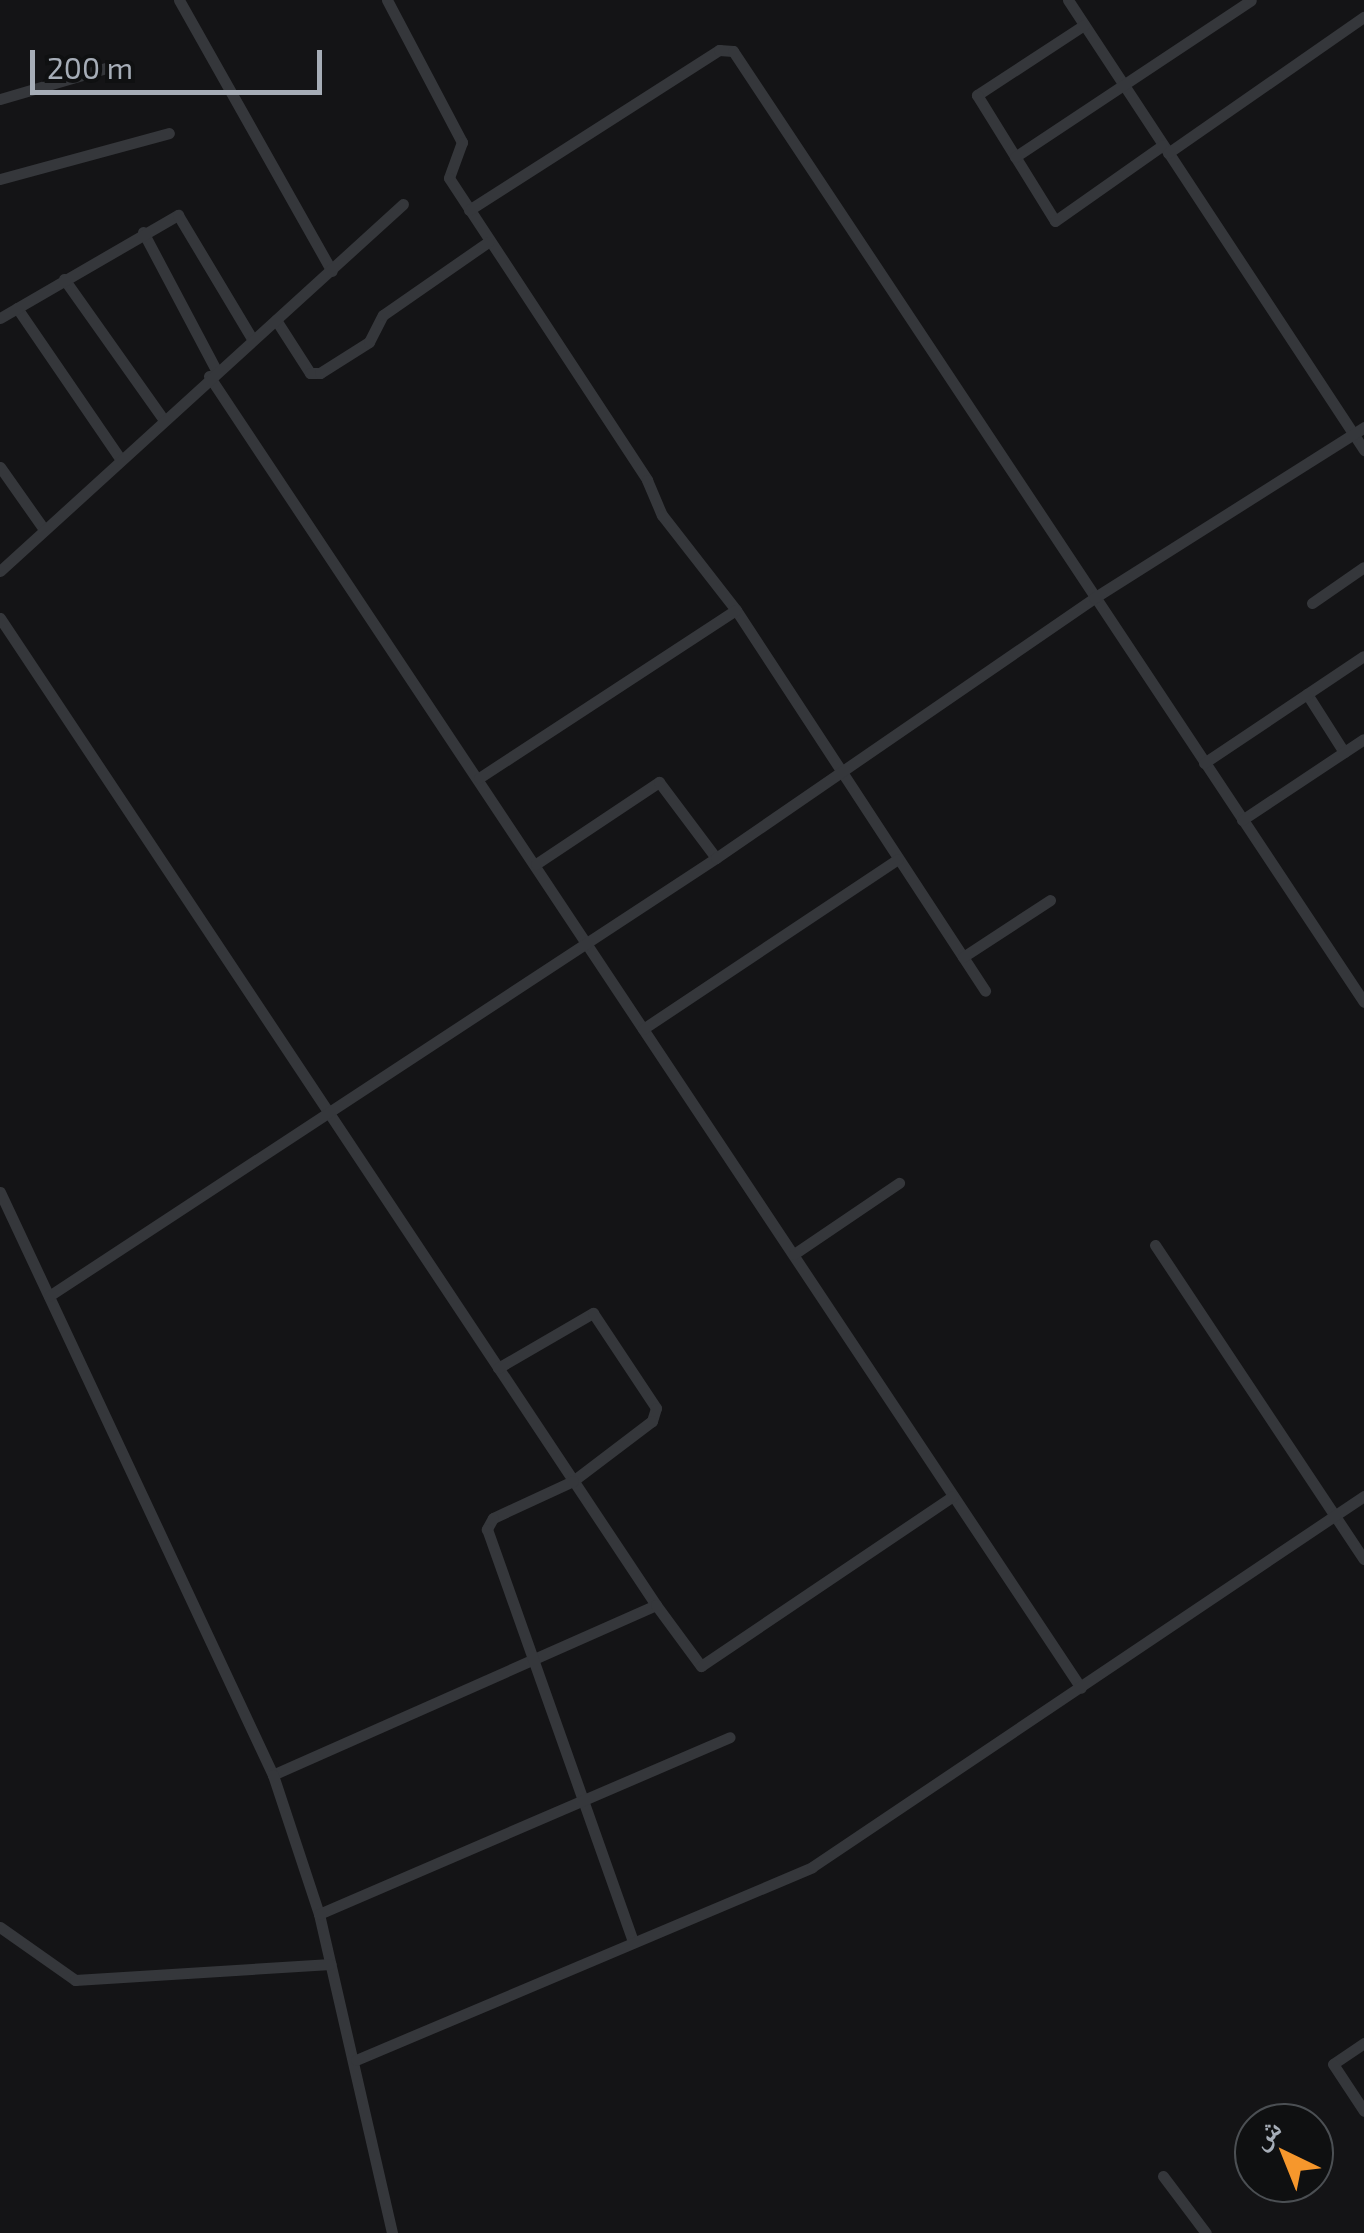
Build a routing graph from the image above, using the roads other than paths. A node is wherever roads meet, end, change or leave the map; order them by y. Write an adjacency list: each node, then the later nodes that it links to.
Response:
1 (180, 0): 18 (street)
2 (387, 0): 15 (street)
3 (1068, 0): 6 (street)
4 (1251, 0): 8 (street)
5 (1364, 17): 11 (street)
6 (1084, 25): 8 (street); 12 (street)
7 (106, 68): 9 (street)
8 (1123, 84): 11 (street); 12 (street)
9 (0, 99)
10 (169, 133): 13 (street)
11 (1165, 149): 12 (street); 25 (street)
12 (1015, 157)
13 (0, 178)
14 (403, 204): 18 (street)
15 (470, 210): 17 (street); 32 (street)
16 (144, 232): 19 (street); 22 (street); 23 (street)
17 (488, 242): 21 (street); 34 (street)
18 (332, 271): 21 (street)
19 (64, 279): 20 (street); 24 (street)
20 (6, 311): 27 (street)
21 (276, 320): 22 (street)
22 (251, 337): 23 (street)
23 (213, 373): 24 (street); 42 (street)
24 (164, 420): 27 (street)
25 (1359, 430): 26 (street); 32 (street)
26 (1364, 450)
27 (121, 460): 29 (street)
28 (0, 467): 29 (street)
29 (43, 528): 31 (street)
30 (1364, 567): 33 (street)
31 (0, 571)
32 (1094, 598): 40 (street); 41 (street)
33 (1312, 602)
34 (736, 610): 41 (street); 42 (street)
35 (0, 618): 53 (street)
36 (1364, 656): 37 (street)
37 (1307, 694): 39 (street); 40 (street)
38 (1364, 739): 39 (street)
39 (1344, 752): 43 (street)
40 (1204, 763): 43 (street)
41 (842, 768): 44 (street); 45 (street)
42 (478, 778): 46 (street)
43 (1242, 820): 51 (street)
44 (716, 858): 46 (street); 48 (street)
45 (898, 859): 49 (street); 52 (street)
46 (536, 864): 48 (street)
47 (1050, 900): 49 (street)
48 (586, 943): 52 (street); 53 (street)
49 (962, 957): 50 (street)
50 (985, 991)
51 (1364, 1002)
52 (643, 1029): 57 (street)
53 (325, 1110): 58 (street); 59 (street)
54 (898, 1183): 57 (street)
55 (0, 1192): 58 (street)
56 (1155, 1245): 63 (street)
57 (794, 1254): 61 (street)
58 (50, 1296): 69 (street)
59 (498, 1368): 60 (street); 60 (street)
60 (574, 1481): 65 (street); 66 (street)
61 (952, 1496): 65 (street); 67 (street)
62 (1364, 1496): 63 (street)
63 (1336, 1515): 64 (street); 67 (street)
64 (1364, 1558)
65 (656, 1605): 66 (street)
66 (533, 1662): 69 (street); 70 (street)
67 (1082, 1688): 73 (street)
68 (730, 1737): 70 (street)
69 (273, 1775): 71 (street)
70 (584, 1801): 71 (street); 73 (street)
71 (319, 1914): 74 (street)
72 (0, 1927): 74 (street)
73 (632, 1939): 76 (street)
74 (332, 1964): 76 (street)
75 (1364, 2043): 77 (street)
76 (356, 2060): 79 (street)
77 (1364, 2111)
78 (1164, 2176): 80 (street)
79 (392, 2233)
80 (1206, 2233)

